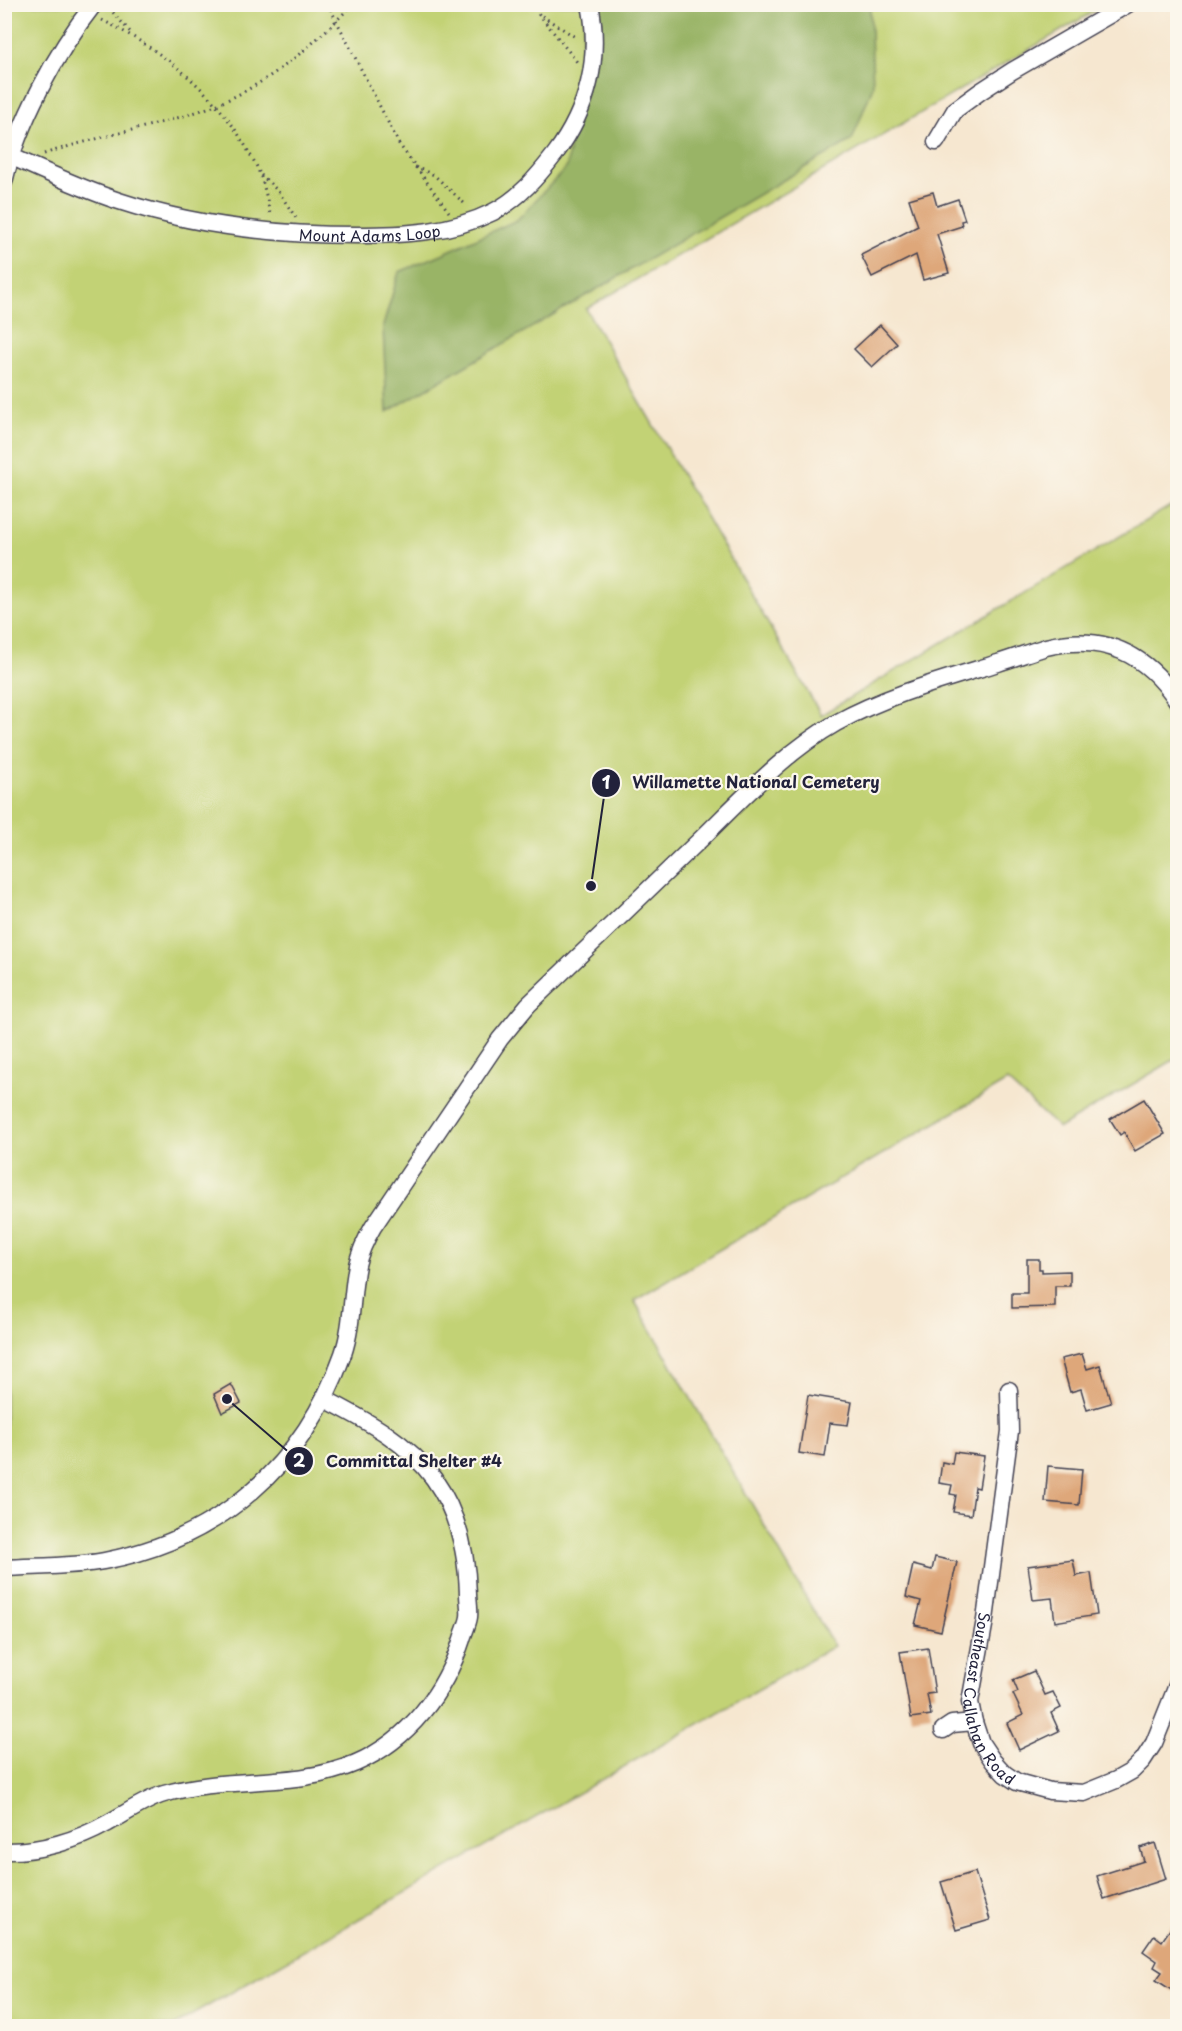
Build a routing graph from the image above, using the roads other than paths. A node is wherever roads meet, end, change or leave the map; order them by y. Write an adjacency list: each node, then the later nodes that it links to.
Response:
1 (590, 4): 5 (street, Mount Adams Loop)
2 (1128, 4): 4 (street)
3 (90, 9): 5 (street)
4 (936, 142)
5 (16, 159): 6 (street)
6 (4, 182)
7 (1178, 702): 9 (street)
8 (1009, 1390): 12 (street, Southeast Callahan Road)
9 (325, 1399): 10 (street); 14 (street)
10 (4, 1568)
11 (1178, 1683): 12 (street, Southeast Callahan Road)
12 (974, 1722): 13 (street)
13 (943, 1730)
14 (4, 1851)

